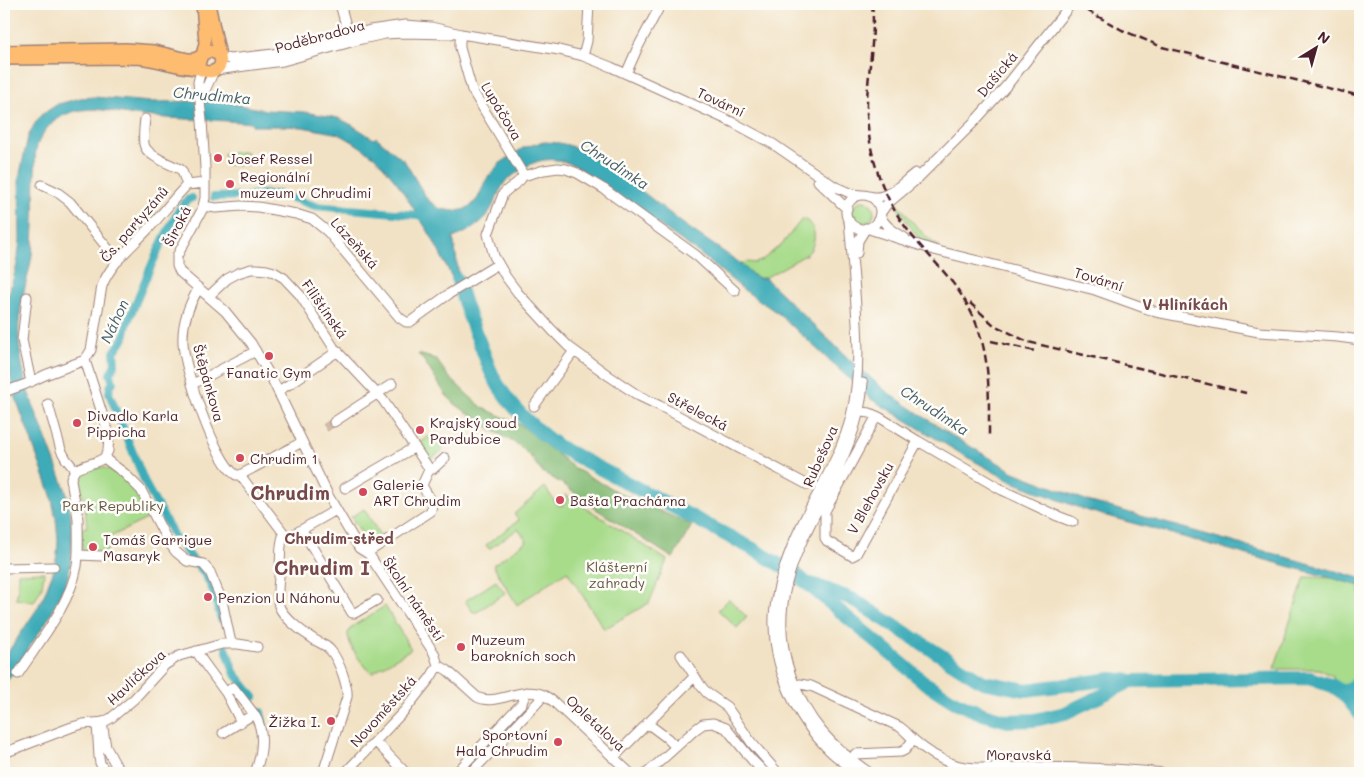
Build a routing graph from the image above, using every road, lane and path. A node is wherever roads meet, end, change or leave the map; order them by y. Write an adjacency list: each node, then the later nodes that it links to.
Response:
1 (202, 4): 10 (main road)
2 (209, 4): 11 (main road)
3 (340, 4): 8 (street)
4 (589, 4): 12 (street)
5 (661, 4): 16 (street)
6 (1071, 4): 19 (street, Dašická)
7 (461, 34): 8 (street, Poděbradova); 12 (street, Poděbradova); 21 (street, Lupáčova)
8 (350, 39): 11 (street, Poděbradova); 15 (street, Poděbradova)
9 (4, 51): 10 (main road)
10 (201, 55): 11 (main road); 14 (main road)
11 (220, 56): 15 (main road)
12 (583, 56): 16 (street, Poděbradova)
13 (4, 59): 14 (main road)
14 (201, 69): 15 (main road); 17 (street, Široká)
15 (215, 71): 17 (street, Široká)
16 (626, 74): 20 (street, Tovární)
17 (201, 99): 22 (street, Široká)
18 (145, 119): 24 (street)
19 (938, 157): 25 (street, Dašická); 28 (street, Dašická)
20 (800, 164): 25 (street, Tovární); 27 (street, Tovární)
21 (522, 173): 33 (street, Střelecká); 35 (street)
22 (205, 183): 24 (street, Čs. partyzánů); 26 (street, Široká)
23 (42, 185): 32 (street)
24 (187, 185): 32 (street, Čs. partyzánů)
25 (865, 196): 27 (street); 28 (street)
26 (204, 200): 33 (street, Lázeňská); 34 (street, Široká)
27 (847, 209): 29 (street)
28 (880, 215): 30 (street); 31 (street, Tovární)
29 (849, 220): 30 (street); 42 (street, Rubešova)
30 (866, 228): 31 (street, Tovární); 42 (street, Rubešova)
31 (921, 246): 38 (street, Tovární)
32 (118, 261): 43 (street, Čs. partyzánů)
33 (498, 264): 41 (street, Střelecká)
34 (198, 288): 36 (street, Široká); 45 (street, Štěpánkova)
35 (735, 291)
36 (208, 296): 39 (street, Široká); 40 (street, Filištínská)
37 (27, 297): 44 (street)
38 (1360, 340)
39 (256, 351): 45 (street); 47 (street, Široká)
40 (338, 351): 47 (street); 49 (street, Filištínská)
41 (574, 351): 51 (street); 63 (street, Střelecká)
42 (861, 359): 52 (street, Rubešova)
43 (85, 360): 44 (street); 58 (street)
44 (28, 383): 48 (street)
45 (193, 384): 62 (street, Štěpánkova)
46 (392, 384): 49 (street)
47 (277, 390): 56 (street, Široká)
48 (8, 391)
49 (378, 394): 54 (street); 57 (street, Filištínská)
50 (48, 404): 60 (street)
51 (534, 406)
52 (856, 411): 55 (street); 82 (street, Rubešova)
53 (874, 421): 55 (street, V Blehovsku)
54 (334, 422)
55 (918, 441): 66 (street)
56 (302, 442): 62 (street); 65 (street, Školní náměstí)
57 (415, 447): 61 (street, Filištínská); 64 (street)
58 (104, 458): 60 (street); 75 (street)
59 (445, 458): 61 (street)
60 (76, 470): 70 (street)
61 (429, 470): 69 (street)
62 (240, 475): 68 (street, Štěpánkova)
63 (813, 484)
64 (344, 488)
65 (336, 510): 67 (street); 69 (street, Školní náměstí)
66 (1073, 522)
67 (302, 530): 68 (street); 74 (street)
68 (284, 534): 100 (street)
69 (367, 554): 79 (street, Školní náměstí)
70 (78, 555): 71 (street); 80 (street)
71 (103, 556)
72 (54, 567): 73 (street)
73 (4, 568)
74 (377, 600)
75 (227, 644): 76 (street); 77 (street, Havlíčkova)
76 (257, 647)
77 (196, 651): 84 (street); 87 (street, Havlíčkova)
78 (681, 655): 81 (street)
79 (438, 665): 83 (street, Školní náměstí); 92 (street, Novoměstská)
80 (18, 674)
81 (694, 677): 89 (street); 108 (street)
82 (791, 687): 91 (street); 109 (street); 110 (street)
83 (526, 692): 85 (street, Školní náměstí); 103 (street)
84 (226, 693): 86 (street); 88 (street)
85 (541, 694): 96 (street, Opletalova); 104 (street)
86 (256, 716): 88 (street); 99 (street)
87 (100, 722): 94 (street, Havlíčkova); 97 (street); 98 (street)
88 (241, 722): 90 (street)
89 (647, 724): 93 (street); 96 (street)
90 (223, 733)
91 (913, 740): 95 (street); 111 (street, Moravská)
92 (376, 742): 101 (street, Novoměstská); 102 (street)
93 (676, 747): 106 (street); 107 (street)
94 (4, 753)
95 (855, 754)
96 (613, 758): 105 (street, Opletalova)
97 (106, 773)
98 (120, 773)
99 (255, 773)
100 (323, 773)
101 (345, 773)
102 (406, 773)
103 (456, 773)
104 (470, 773)
105 (630, 773)
106 (647, 773)
107 (765, 773)
108 (778, 773)
109 (859, 773)
110 (870, 773)
111 (1162, 773)

